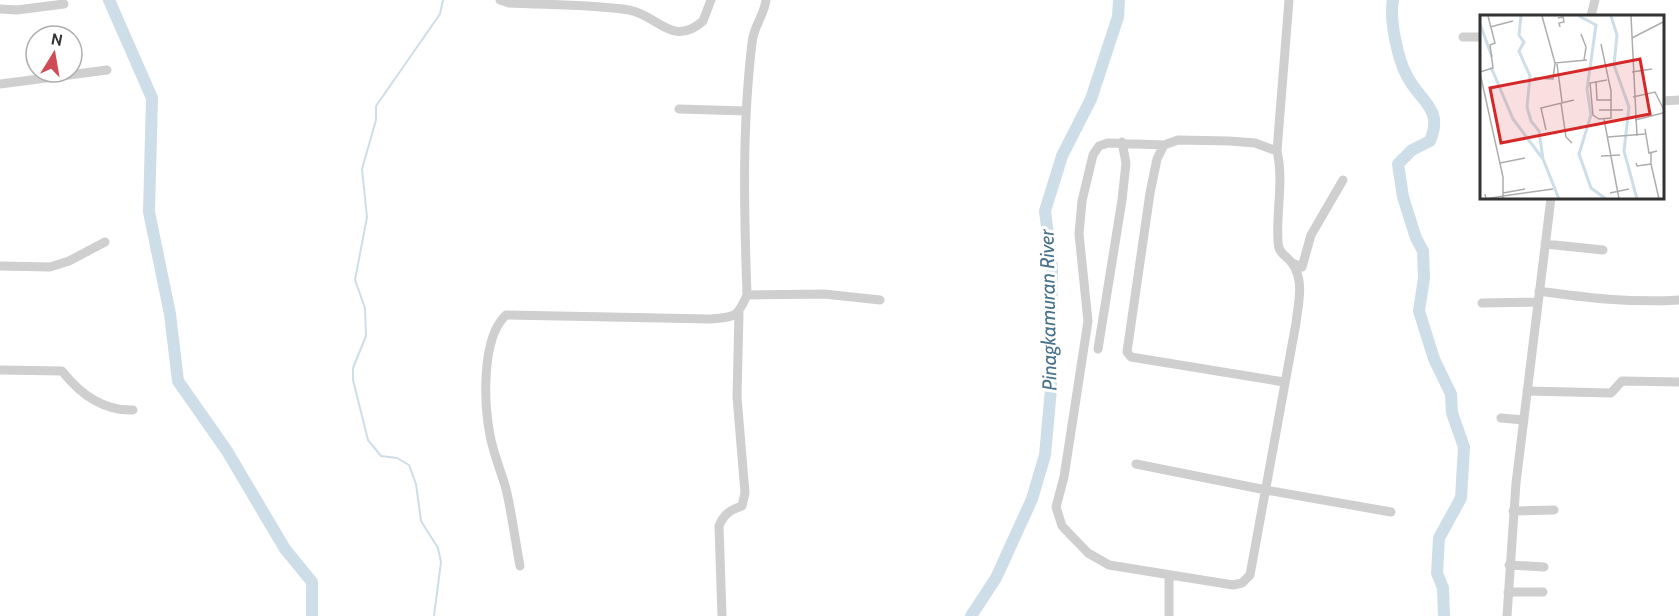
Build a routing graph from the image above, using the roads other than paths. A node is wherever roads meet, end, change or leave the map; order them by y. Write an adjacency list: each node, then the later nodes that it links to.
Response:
1 (500, 0): 2 (street)
2 (711, 0)
3 (766, 0): 16 (street)
4 (1289, 0): 19 (street)
5 (1595, 0): 8 (street)
6 (64, 4): 7 (street)
7 (0, 9)
8 (1592, 15)
9 (1463, 37): 10 (street)
10 (1480, 37)
11 (107, 70): 12 (street)
12 (0, 84)
13 (1679, 100): 14 (street)
14 (1664, 101)
15 (679, 109): 16 (street)
16 (746, 111): 28 (street)
17 (1122, 142): 18 (street); 34 (street); 50 (street)
18 (1164, 146): 19 (street); 36 (street)
19 (1277, 151): 25 (street)
20 (1343, 180): 25 (street)
21 (1551, 200): 23 (street)
22 (105, 242): 26 (street)
23 (1545, 244): 24 (street); 27 (street)
24 (1603, 250)
25 (1292, 263): 36 (street)
26 (0, 266)
27 (1539, 291): 30 (street); 31 (street)
28 (747, 294): 29 (street); 33 (street)
29 (880, 300)
30 (1679, 300)
31 (1538, 302): 32 (street); 38 (street)
32 (1482, 303)
33 (739, 313): 47 (street); 53 (street)
34 (1098, 349)
35 (0, 370): 39 (street)
36 (1284, 382): 43 (street)
37 (1679, 382): 38 (street)
38 (1527, 391): 41 (street)
39 (133, 410)
40 (1501, 418): 41 (street)
41 (1524, 420): 45 (street)
42 (1136, 464): 43 (street)
43 (1266, 490): 46 (street); 50 (street)
44 (1554, 510): 45 (street)
45 (1513, 511): 48 (street)
46 (1391, 512)
47 (520, 566)
48 (1509, 566): 49 (street); 51 (street)
49 (1544, 567)
50 (1169, 576): 54 (street)
51 (1508, 592): 52 (street); 55 (street)
52 (1543, 592)
53 (722, 616)
54 (1169, 616)
55 (1507, 616)

